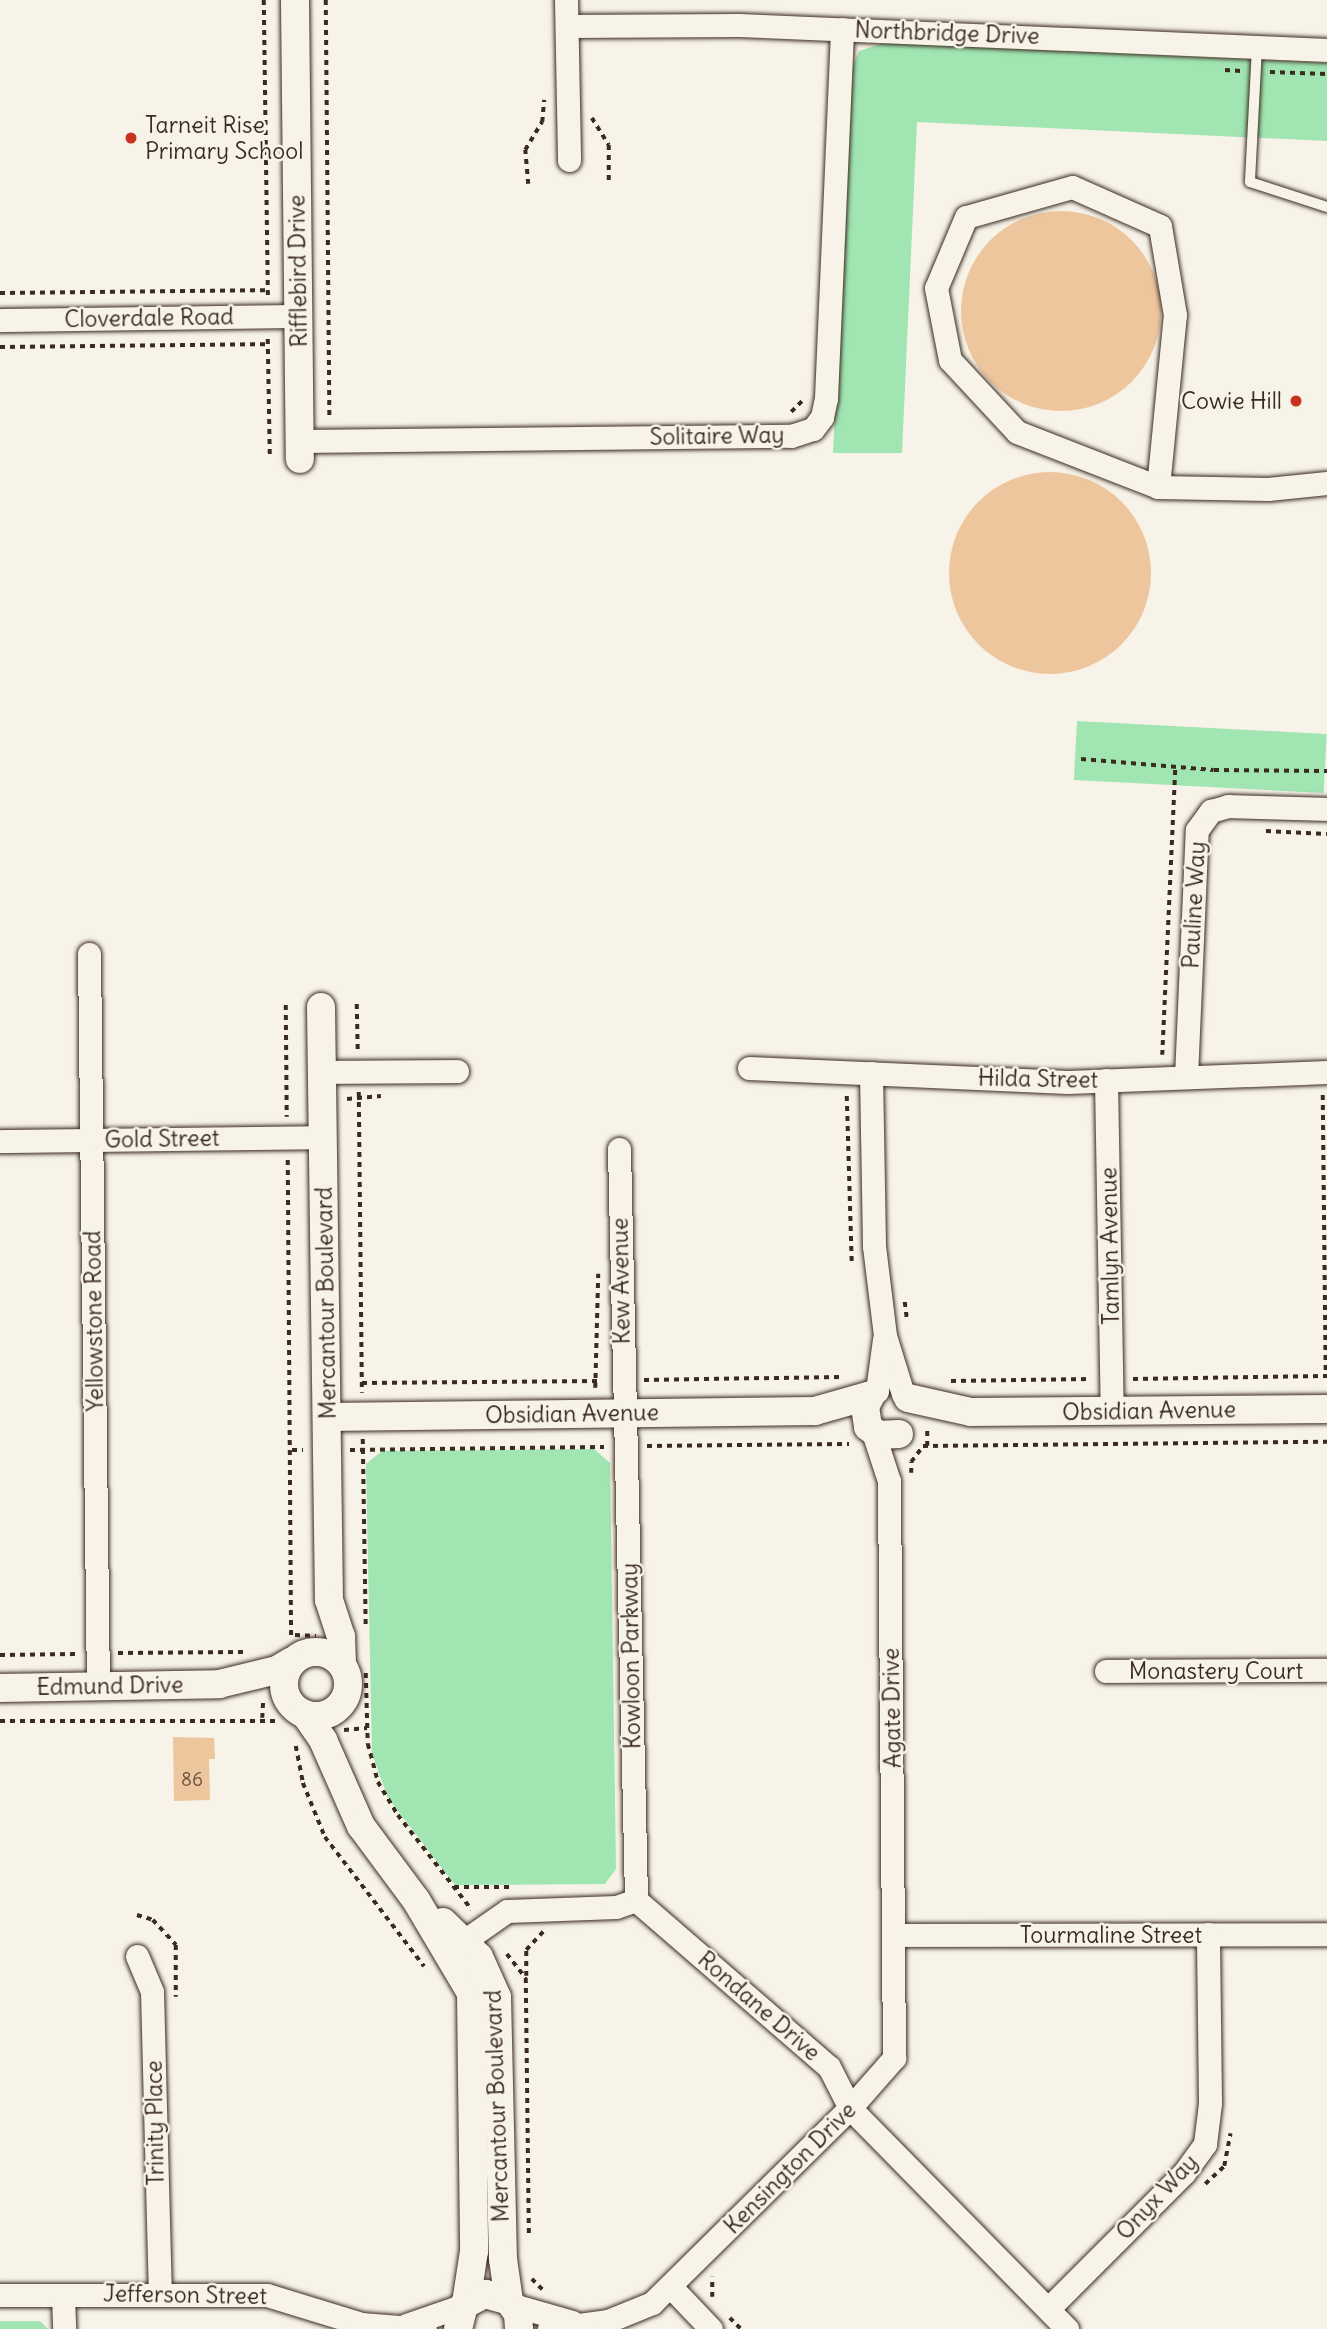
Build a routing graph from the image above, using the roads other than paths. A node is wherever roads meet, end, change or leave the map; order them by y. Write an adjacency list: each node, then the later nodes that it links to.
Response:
1 (295, 0): 9 (street, Rifflebird Drive)
2 (566, 0): 3 (street)
3 (567, 26): 4 (street, Northbridge Drive); 7 (street)
4 (842, 29): 5 (street, Northbridge Drive); 11 (street, Solitaire Way)
5 (1257, 47): 6 (street, Northbridge Drive); 8 (lane)
6 (1327, 50)
7 (569, 160)
8 (1327, 207)
9 (299, 316): 10 (street, Cloverdale Road); 11 (street, Rifflebird Drive)
10 (0, 320)
11 (300, 450)
12 (1327, 483): 13 (street)
13 (1158, 487): 13 (street)
14 (1327, 809): 21 (street, Pauline Way)
15 (89, 954): 26 (street, Yellowstone Road)
16 (321, 1007): 23 (street, Mercantour Boulevard)
17 (749, 1068): 20 (street, Hilda Street)
18 (457, 1071): 23 (street)
19 (1327, 1072): 21 (street, Hilda Street)
20 (871, 1073): 22 (street, Hilda Street); 28 (street)
21 (1186, 1077): 22 (street, Hilda Street)
22 (1106, 1080): 31 (street, Tamlyn Avenue)
23 (323, 1086): 24 (street, Mercantour Boulevard)
24 (324, 1137): 26 (street, Gold Street); 34 (street, Mercantour Boulevard)
25 (0, 1140): 26 (street, Gold Street)
26 (92, 1140): 42 (street, Yellowstone Road)
27 (619, 1149): 33 (street, Kew Avenue)
28 (890, 1395): 30 (street, Obsidian Avenue); 32 (street, Obsidian Avenue); 35 (street); 35 (street)
29 (1327, 1409): 31 (street, Obsidian Avenue)
30 (815, 1410): 33 (street, Obsidian Avenue); 35 (street, Obsidian Avenue)
31 (1112, 1411): 32 (street, Obsidian Avenue)
32 (971, 1412): 35 (street, Obsidian Avenue)
33 (625, 1413): 34 (street, Obsidian Avenue); 47 (street, Kowloon Parkway)
34 (328, 1417): 36 (street, Mercantour Boulevard)
35 (881, 1434): 50 (street, Agate Drive)
36 (329, 1600): 37 (street, Mercantour Boulevard); 38 (street, Mercantour Boulevard)
37 (292, 1653): 38 (street); 41 (street); 45 (street)
38 (354, 1663): 44 (street)
39 (1327, 1670): 40 (street, Monastery Court)
40 (1106, 1671)
41 (219, 1684): 42 (street, Edmund Drive); 45 (street)
42 (98, 1687): 43 (street, Edmund Drive)
43 (0, 1688)
44 (339, 1706): 45 (street); 46 (street, Mercantour Boulevard)
45 (294, 1719): 46 (street, Mercantour Boulevard)
46 (336, 1769): 51 (street, Mercantour Boulevard)
47 (636, 1900): 51 (street); 53 (street, Rondane Drive)
48 (1208, 1934): 49 (street, Tourmaline Street); 50 (street, Tourmaline Street); 58 (street, Onyx Way)
49 (1327, 1934)
50 (895, 1936): 53 (street, Kensington Drive)
51 (456, 1947): 59 (street, Mercantour Boulevard); 60 (street, Mercantour Boulevard)
52 (137, 1956): 55 (street, Trinity Place)
53 (850, 2108): 54 (street, Kensington Drive); 58 (street, Rondane Drive)
54 (671, 2287): 61 (street); 62 (street, Kensington Drive)
55 (160, 2294): 57 (street, Jefferson Street); 63 (street, Jefferson Street)
56 (0, 2295): 57 (street, Jefferson Street)
57 (63, 2295): 64 (street)
58 (1048, 2309): 66 (street, Rondane Drive)
59 (463, 2312): 60 (street); 63 (street, Jefferson Street)
60 (513, 2312): 62 (street, Kensington Drive)
61 (717, 2320)
62 (575, 2323): 65 (street, Kensington Drive)
63 (416, 2327)
64 (64, 2329)
65 (549, 2329)
66 (1068, 2329)

